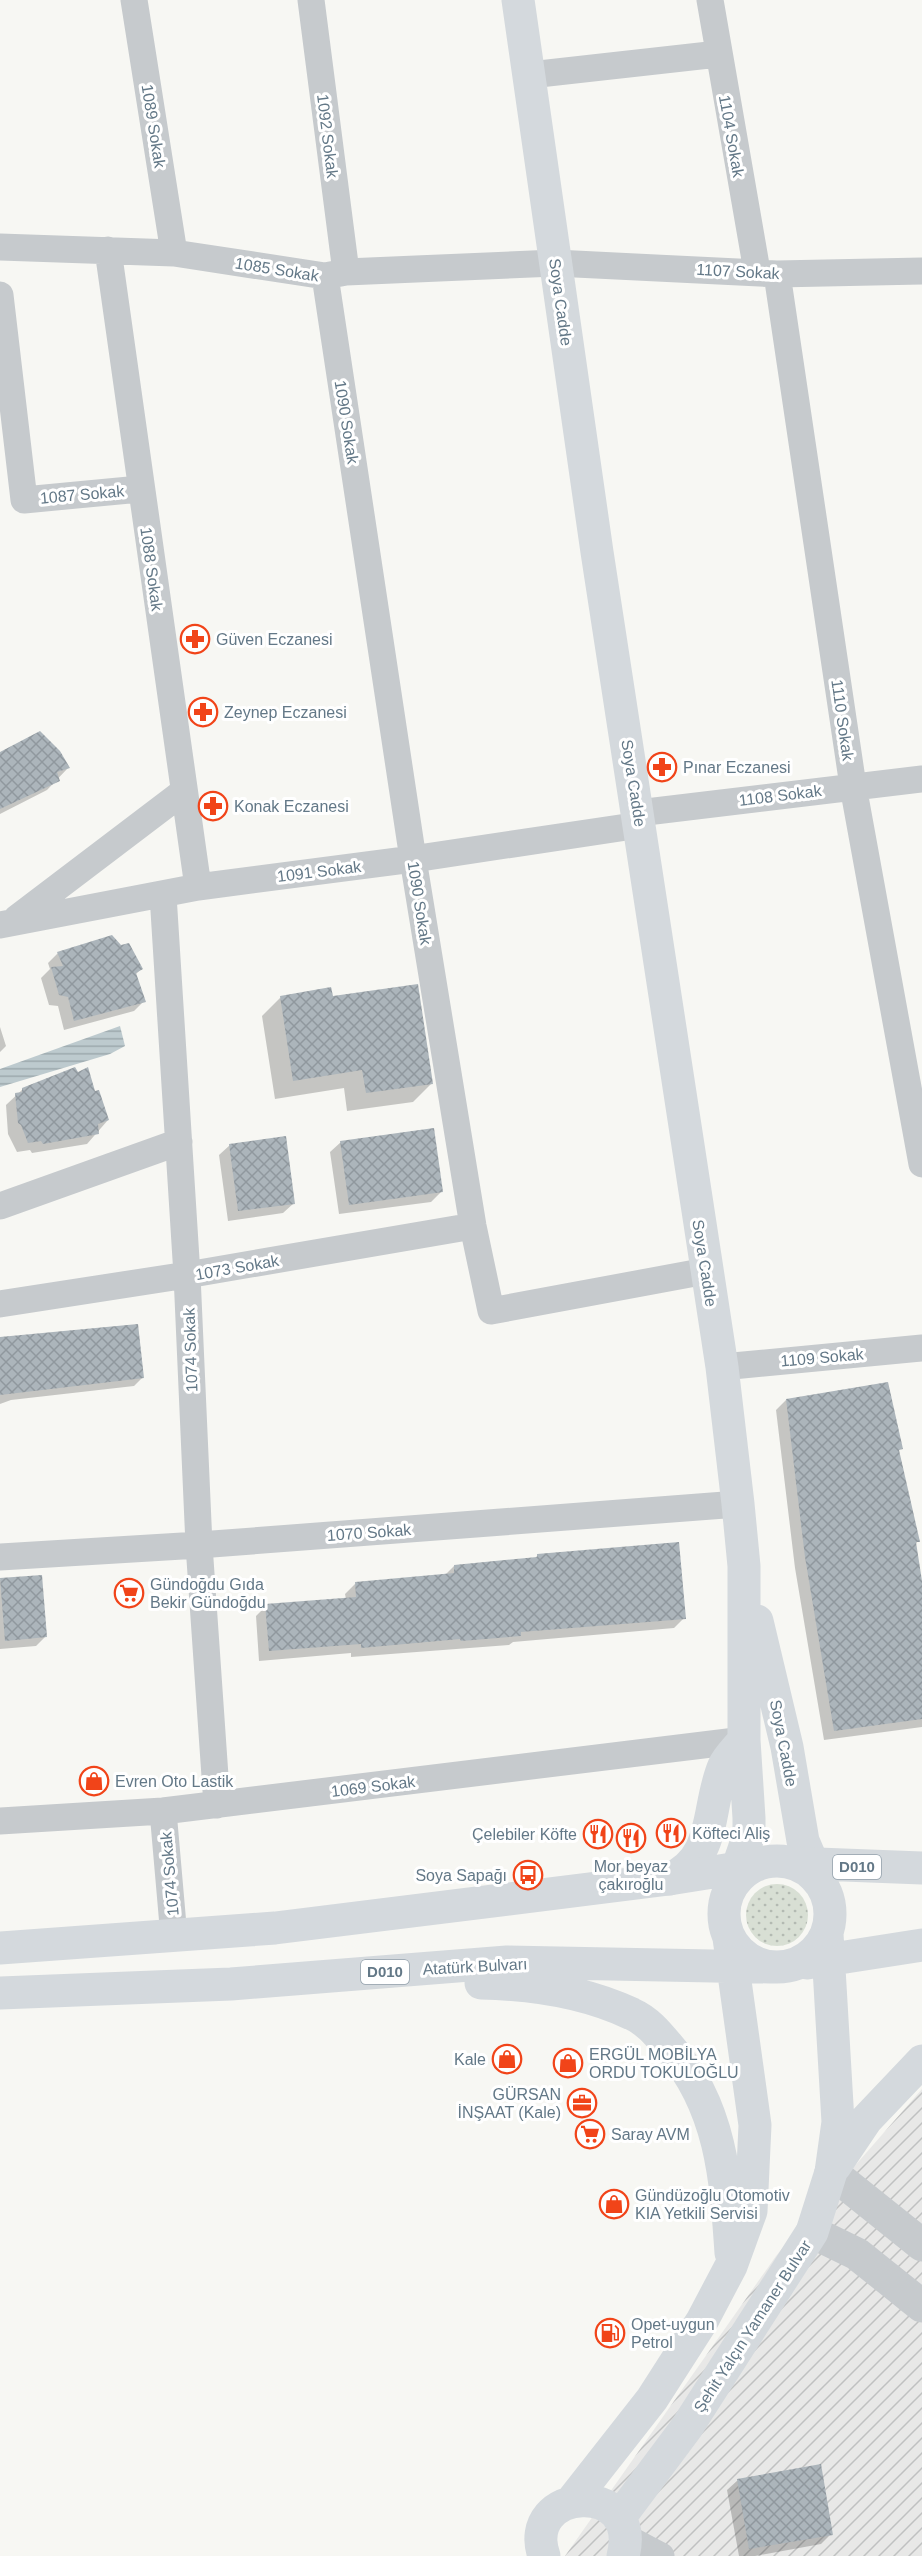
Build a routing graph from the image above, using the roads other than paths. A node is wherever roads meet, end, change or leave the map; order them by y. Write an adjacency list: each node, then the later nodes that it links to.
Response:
1 (134, 0): 9 (street, 1089 Sokak)
2 (311, 0): 13 (street, 1092 Sokak)
3 (518, 0): 6 (main road, Soya Cadde)
4 (710, 0): 5 (street, 1104 Sokak)
5 (718, 54): 6 (street); 12 (street, 1104 Sokak)
6 (530, 75): 10 (main road, Soya Cadde)
7 (0, 247): 8 (street, 1085 Sokak)
8 (108, 250): 9 (street, 1085 Sokak); 15 (street, 1088 Sokak)
9 (174, 253): 13 (street, 1085 Sokak)
10 (555, 263): 12 (street, 1107 Sokak); 13 (street, 1085 Sokak); 19 (main road, Soya Cadde)
11 (922, 271): 12 (street, 1107 Sokak)
12 (767, 273): 17 (street, 1110 Sokak)
13 (335, 274): 20 (street, 1090 Sokak)
14 (0, 295): 15 (street, 1087 Sokak)
15 (140, 489): 18 (street, 1088 Sokak)
16 (922, 779): 17 (street, 1108 Sokak)
17 (853, 786): 19 (street, 1108 Sokak); 25 (street, 1110 Sokak)
18 (183, 792): 21 (street, 1088 Sokak); 23 (street)
19 (639, 819): 20 (street, 1091 Sokak); 28 (main road, Soya Cadde)
20 (412, 859): 21 (street, 1091 Sokak); 27 (street, 1090 Sokak)
21 (198, 887): 22 (street, 1091 Sokak)
22 (163, 895): 23 (street, 1091 Sokak); 24 (street, 1074 Sokak)
23 (6, 923)
24 (179, 1142): 26 (street); 29 (street, 1074 Sokak)
25 (922, 1164)
26 (0, 1206)
27 (473, 1226): 28 (street, 1090 Sokak); 29 (street, 1073 Sokak)
28 (706, 1271): 32 (main road, Soya Cadde)
29 (187, 1275): 30 (street, 1073 Sokak); 34 (street, 1074 Sokak)
30 (0, 1304)
31 (922, 1348): 32 (street, 1109 Sokak)
32 (722, 1367): 33 (main road, Soya Cadde)
33 (738, 1504): 34 (street, 1070 Sokak); 36 (main road, Soya Cadde)
34 (198, 1545): 35 (street, 1070 Sokak); 38 (street, 1074 Sokak)
35 (0, 1557)
36 (744, 1566): 37 (main road, Soya Cadde); 42 (main road, Soya Cadde)
37 (744, 1740): 38 (street, 1069 Sokak); 43 (main road, Soya Cadde); 44 (main road)
38 (217, 1805): 39 (street, 1069 Sokak)
39 (163, 1811): 40 (street, 1069 Sokak); 45 (street, 1074 Sokak)
40 (0, 1821)
41 (922, 1868): 42 (main road, D010)
42 (808, 1870): 43 (main road); 47 (main road)
43 (742, 1873): 44 (main road); 49 (main road)
44 (669, 1879): 45 (main road)
45 (174, 1937): 48 (main road)
46 (922, 1945): 47 (main road)
47 (828, 1947): 49 (main road); 53 (main road, Şehit Yalçın Yamaner Bulvar)
48 (0, 1948)
49 (731, 1952): 50 (main road, Atatürk Bulvarı / D010); 56 (main road)
50 (308, 1978): 51 (main road, Atatürk Bulvarı / D010); 56 (main road)
51 (0, 1993)
52 (922, 2061): 53 (main road)
53 (831, 2172): 54 (main road, Şehit Yalçın Yamaner Bulvar); 55 (street)
54 (812, 2232): 57 (street); 59 (main road, Şehit Yalçın Yamaner Bulvar)
55 (922, 2245)
56 (731, 2266): 58 (main road)
57 (922, 2306)
58 (572, 2501): 59 (main road); 60 (main road)
59 (622, 2537): 61 (street)
60 (543, 2555)
61 (661, 2556)

